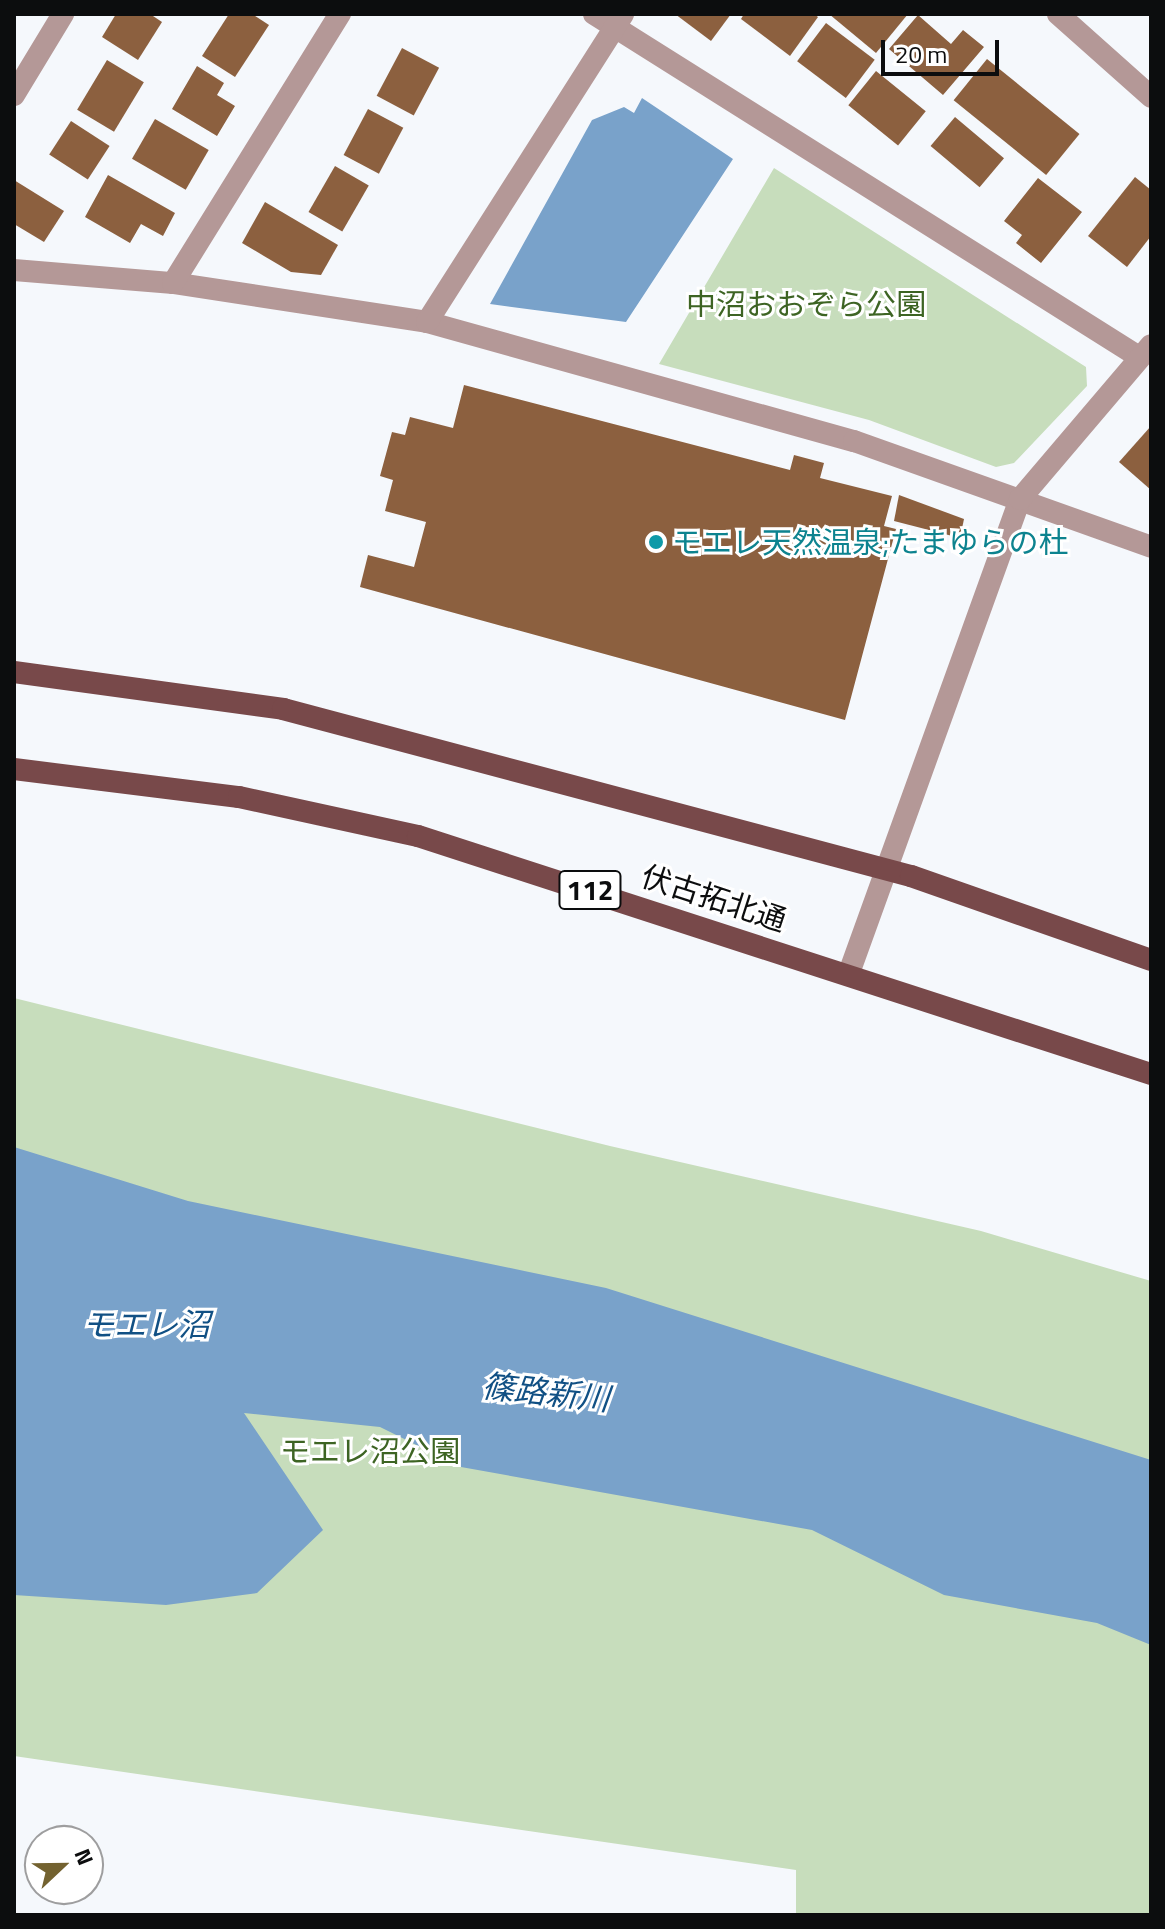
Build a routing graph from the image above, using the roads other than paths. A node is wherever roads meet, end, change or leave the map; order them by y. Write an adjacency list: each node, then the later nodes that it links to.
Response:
1 (63, 14): 5 (street)
2 (340, 14): 8 (street)
3 (1058, 14): 6 (street)
4 (609, 19): 9 (street); 10 (street)
5 (14, 95)
6 (1151, 97)
7 (14, 270): 8 (street)
8 (173, 283): 9 (street)
9 (427, 322): 11 (street)
10 (1145, 351): 11 (street)
11 (1020, 499): 12 (street); 15 (street)
12 (1151, 547)
13 (14, 672): 15 (main road)
14 (14, 769): 17 (main road, 伏古拓北通 / 112)
15 (886, 870): 16 (main road); 17 (street)
16 (1151, 960)
17 (849, 973): 18 (main road, 伏古拓北通 / 112)
18 (1151, 1074)

